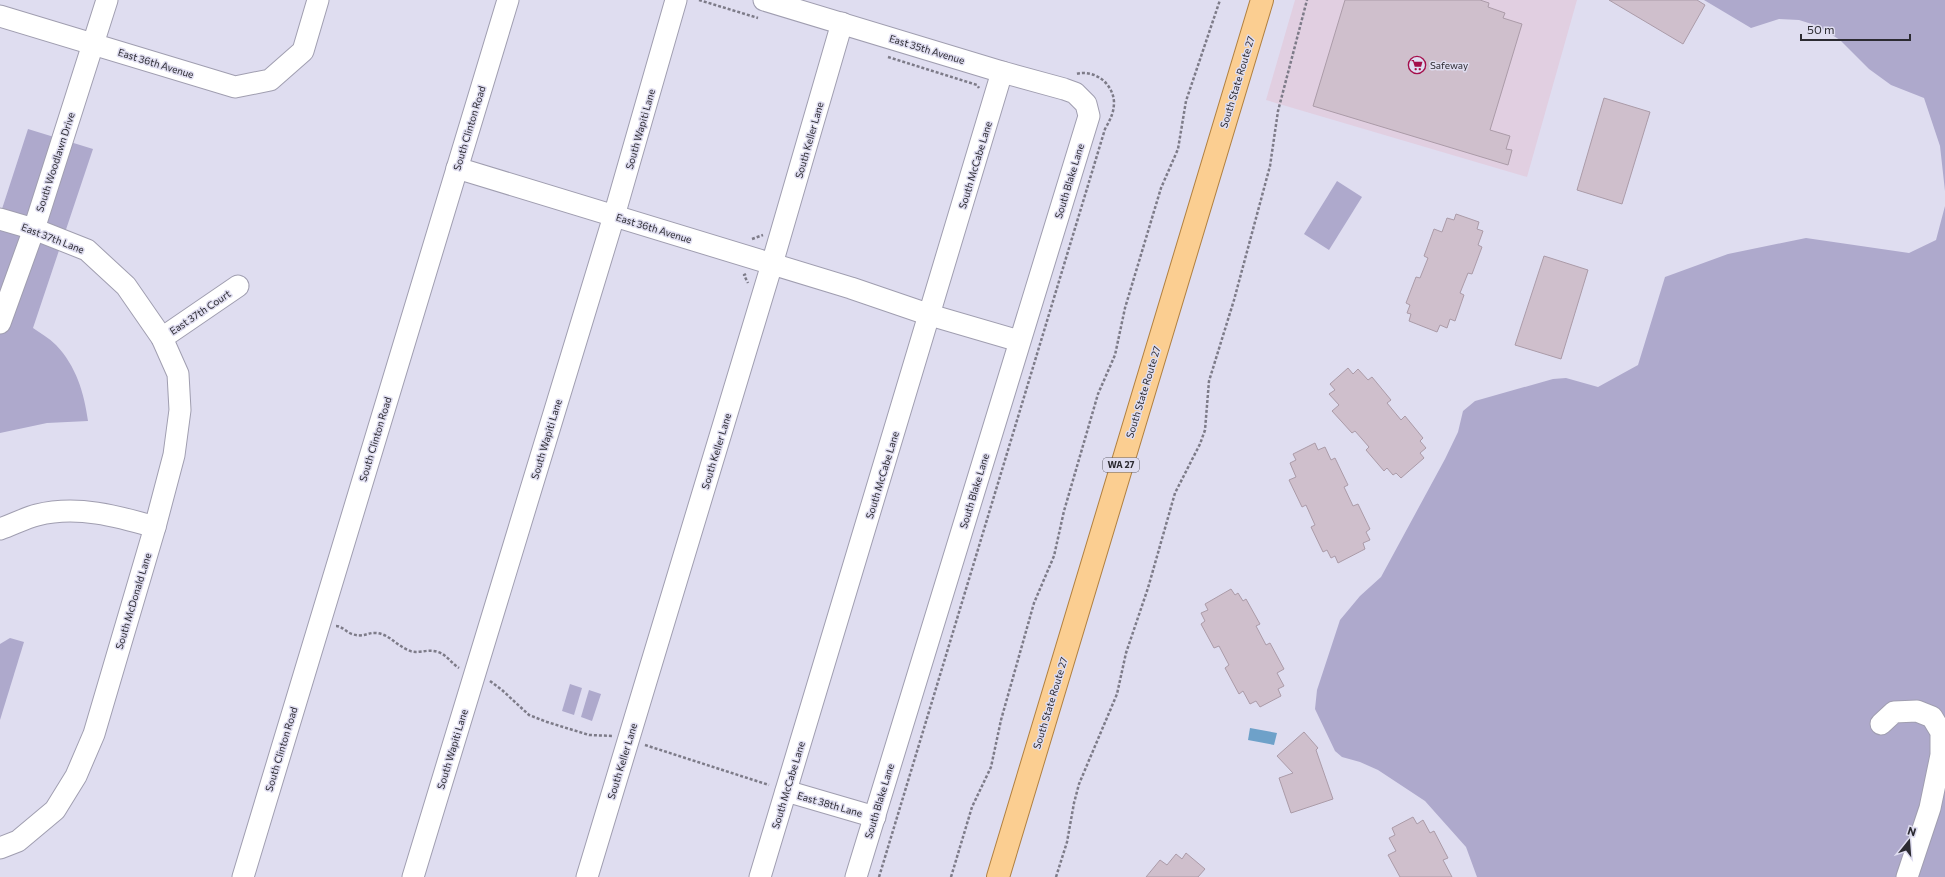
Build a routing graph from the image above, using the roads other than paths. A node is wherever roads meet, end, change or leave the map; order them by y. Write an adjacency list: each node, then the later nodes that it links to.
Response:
1 (107, 0): 9 (street, South Woodlawn Drive)
2 (318, 0): 9 (street, East 36th Avenue)
3 (508, 0): 12 (street, South Clinton Road)
4 (676, 0): 13 (street, South Wapiti Lane)
5 (1262, 0): 33 (main road, South State Route 27 / WA 27)
6 (765, 10): 8 (street, East 35th Avenue)
7 (0, 16): 9 (street, East 36th Avenue)
8 (842, 24): 10 (street, East 35th Avenue); 16 (street, South Keller Lane)
9 (93, 44): 15 (street, South Woodlawn Drive)
10 (1002, 72): 11 (street, East 35th Avenue); 18 (street, South McCabe Lane)
11 (1086, 104): 21 (street, South Blake Lane)
12 (457, 168): 13 (street, East 36th Avenue); 28 (street, South Clinton Road)
13 (614, 216): 16 (street, East 36th Avenue); 29 (street, South Wapiti Lane)
14 (0, 219): 15 (street, East 37th Lane)
15 (34, 229): 19 (street, South Woodlawn Drive); 20 (street, East 37th Lane)
16 (772, 264): 18 (street, East 36th Avenue); 30 (street, South Keller Lane)
17 (238, 286): 20 (street, East 37th Court)
18 (930, 315): 21 (street, East 36th Avenue); 25 (street, South McCabe Lane)
19 (0, 323)
20 (162, 338): 22 (street, South McDonald Lane)
21 (1019, 341): 26 (street, South Blake Lane)
22 (155, 527): 23 (street); 27 (street, South McDonald Lane)
23 (0, 529)
24 (1881, 724): 34 (street)
25 (786, 791): 26 (street, East 38th Lane); 31 (street, South McCabe Lane)
26 (875, 817): 32 (street, South Blake Lane)
27 (9, 844)
28 (242, 877)
29 (413, 877)
30 (587, 877)
31 (760, 877)
32 (856, 877)
33 (998, 877)
34 (1907, 877)

